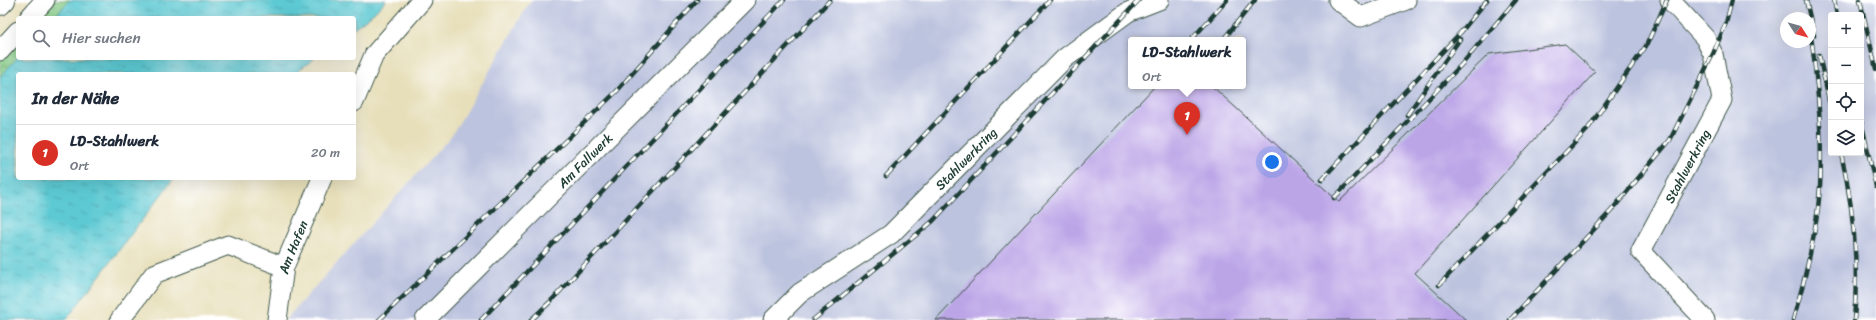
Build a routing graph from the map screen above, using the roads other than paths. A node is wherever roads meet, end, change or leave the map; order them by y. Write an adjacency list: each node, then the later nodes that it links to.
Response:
1 (4, 0): 9 (highway)
2 (45, 0): 10 (lane)
3 (422, 0): 13 (lane)
4 (745, 0): 18 (lane, Am Fallwerk)
5 (1159, 0): 19 (lane, Stahlwerkring)
6 (1338, 0): 7 (lane)
7 (1406, 0)
8 (1670, 0): 20 (lane, Stahlwerkring)
9 (0, 4)
10 (31, 16)
11 (16, 33): 12 (lane)
12 (0, 52)
13 (356, 97)
14 (321, 180): 15 (lane, Am Hafen)
15 (284, 267): 16 (lane); 17 (lane, Am Hafen)
16 (120, 320)
17 (277, 320)
18 (425, 320)
19 (773, 320)
20 (1705, 320)

